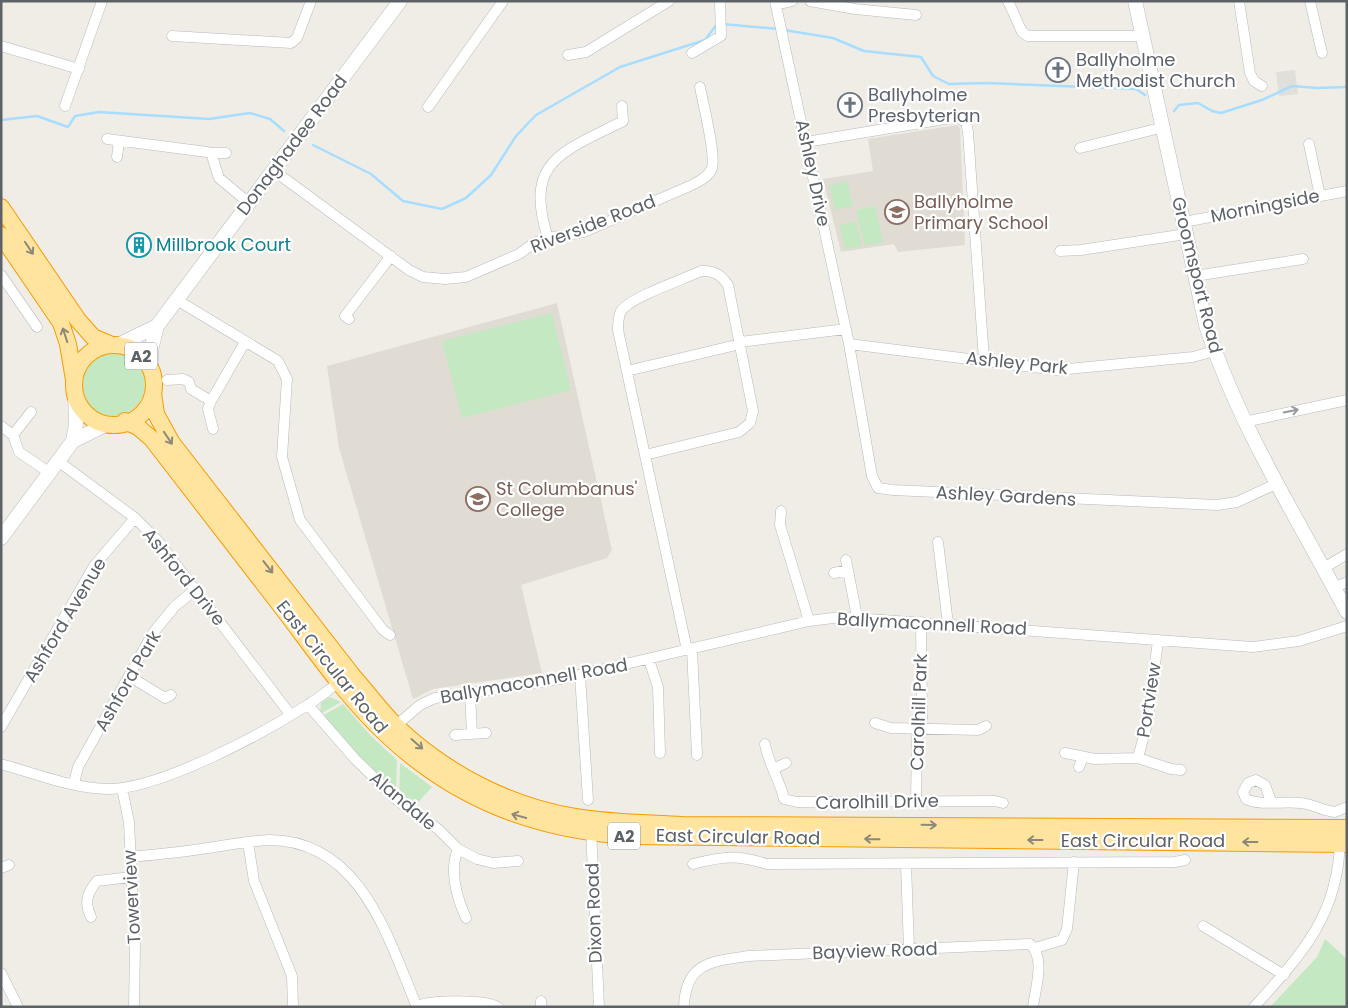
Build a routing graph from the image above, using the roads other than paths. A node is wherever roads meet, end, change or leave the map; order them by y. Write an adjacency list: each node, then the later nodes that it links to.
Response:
1 (102, 1): 21 (street)
2 (311, 1): 15 (street)
3 (400, 1): 36 (main road, Donaghadee Road)
4 (503, 1): 26 (street)
5 (669, 1): 20 (street)
6 (720, 1): 18 (street)
7 (792, 1): 13 (street)
8 (810, 1): 14 (street)
9 (1008, 1): 16 (street)
10 (1135, 1): 16 (main road, Groomsport Road)
11 (1240, 1): 22 (street)
12 (1310, 1): 19 (street)
13 (776, 3): 30 (street, Ashley Drive)
14 (916, 15)
15 (172, 36)
16 (1143, 36): 27 (main road, Groomsport Road)
17 (1, 46): 21 (street)
18 (692, 53)
19 (1322, 53)
20 (568, 55)
21 (79, 69): 24 (street)
22 (1262, 86)
23 (700, 87): 43 (street, Riverside Road)
24 (65, 106)
25 (622, 106): 43 (street)
26 (428, 107)
27 (1164, 127): 32 (street); 41 (main road, Groomsport Road)
28 (107, 139): 29 (street)
29 (119, 141): 34 (street); 35 (street)
30 (806, 142): 53 (street, Ashley Drive); 59 (street)
31 (1309, 144): 38 (street)
32 (1080, 148)
33 (226, 152): 34 (street)
34 (211, 153): 39 (street)
35 (117, 157)
36 (273, 170): 39 (main road, Donaghadee Road); 45 (street, Riverside Road)
37 (1347, 191): 38 (street, Morningside)
38 (1320, 196): 41 (street, Morningside)
39 (249, 203): 49 (main road, Donaghadee Road)
40 (1, 208): 57 (highway, A2, one-way to 57)
41 (1185, 228): 44 (street, Morningside); 48 (main road, Groomsport Road)
42 (1, 235): 63 (highway, one-way to 42)
43 (548, 238): 45 (street, Riverside Road)
44 (1060, 251)
45 (390, 256): 50 (street)
46 (1303, 259): 48 (street)
47 (1, 275): 52 (street)
48 (1195, 276): 58 (main road, Groomsport Road)
49 (177, 300): 51 (main road, Donaghadee Road); 54 (street)
50 (349, 319)
51 (158, 326): 57 (main road); 60 (main road, Donaghadee Road)
52 (37, 327)
53 (846, 329): 55 (street); 56 (street, Ashley Drive)
54 (245, 342): 66 (street); 93 (street)
55 (736, 344): 61 (street); 61 (street); 75 (street)
56 (849, 344): 59 (street, Ashley Park); 77 (street, Ashley Gardens)
57 (115, 345): 60 (highway, A2); 63 (highway, A2)
58 (1214, 352): 59 (street, Ashley Park); 69 (main road, Groomsport Road)
59 (984, 360)
60 (151, 370): 64 (highway, A2)
61 (627, 371): 75 (street)
62 (167, 380): 66 (street)
63 (74, 388): 70 (highway); 74 (main road)
64 (153, 393): 68 (highway, A2); 99 (highway, East Circular Road / A2, one-way to 99)
65 (1347, 400): 69 (street, one-way to 65)
66 (211, 401): 72 (street)
67 (31, 412): 73 (street)
68 (125, 421): 70 (highway, A2); 99 (highway, East Circular Road / A2)
69 (1244, 422): 77 (main road, Groomsport Road)
70 (107, 424): 74 (main road)
71 (1, 426): 73 (street)
72 (213, 428)
73 (13, 435): 76 (street, Ashford Drive)
74 (73, 441): 76 (main road)
75 (645, 455): 95 (street)
76 (54, 467): 79 (street, Ashford Drive); 80 (main road)
77 (1276, 484): 83 (main road, Groomsport Road)
78 (781, 512): 89 (street)
79 (135, 518): 86 (street, Ashford Drive); 106 (street, Ashford Avenue)
80 (1, 538)
81 (938, 542): 91 (street)
82 (1347, 554): 83 (street)
83 (1324, 568): 85 (main road, Groomsport Road)
84 (834, 573): 88 (street)
85 (1341, 585): 87 (main road, Groomsport Road)
86 (196, 589): 98 (street, Ashford Park); 103 (street, Ashford Drive)
87 (1347, 612)
88 (857, 617): 89 (street, Ballymaconnell Road); 90 (street, Ballymaconnell Road)
89 (809, 621): 95 (street, Ballymaconnell Road)
90 (921, 622): 91 (street, Ballymaconnell Road); 107 (street, Carolhill Park)
91 (948, 624): 94 (street, Ballymaconnell Road)
92 (1347, 626): 94 (street, Ballymaconnell Road)
93 (390, 635)
94 (1158, 641): 116 (street, Portview)
95 (690, 649): 96 (street, Ballymaconnell Road); 115 (street)
96 (649, 660): 97 (street, Ballymaconnell Road); 113 (street)
97 (580, 675): 100 (street, Ballymaconnell Road); 123 (street)
98 (129, 676): 101 (street); 121 (street, Ashford Park)
99 (346, 678): 102 (street); 108 (highway, East Circular Road / A2)
100 (470, 693): 108 (street, Ballymaconnell Road); 110 (street)
101 (171, 695)
102 (308, 705): 103 (street); 131 (street, Alandale)
103 (290, 714): 122 (street)
104 (875, 723): 107 (street)
105 (986, 726): 107 (street)
106 (1, 727)
107 (920, 729): 124 (street, Carolhill Park)
108 (391, 730): 128 (highway, East Circular Road / A2)
109 (486, 733): 110 (street)
110 (472, 734): 111 (street)
111 (455, 735)
112 (765, 744): 119 (street, Carolhill Drive)
113 (660, 753)
114 (1065, 753): 116 (street, Portview)
115 (697, 755)
116 (1138, 758): 120 (street, Portview)
117 (1, 764): 121 (street)
118 (786, 764): 119 (street)
119 (774, 769): 124 (street, Carolhill Drive)
120 (1174, 772)
121 (74, 783): 122 (street)
122 (122, 788): 132 (street, Towerview)
123 (588, 800)
124 (916, 801): 126 (street, Carolhill Drive)
125 (1271, 801): 127 (street)
126 (1003, 803)
127 (1347, 807)
128 (592, 826): 129 (highway, East Circular Road / A2); 151 (street, Dixon Road)
129 (1343, 836): 145 (street)
130 (248, 842): 132 (street); 146 (street); 149 (street)
131 (458, 848): 134 (street, Alandale); 140 (street)
132 (130, 857): 138 (street, Towerview)
133 (1185, 860): 135 (street)
134 (518, 861)
135 (1074, 862): 136 (street); 142 (street)
136 (906, 864): 137 (street); 143 (street)
137 (699, 866)
138 (131, 877): 139 (street); 148 (street, Towerview)
139 (91, 917)
140 (466, 918)
141 (1203, 926): 145 (street)
142 (1035, 948): 143 (street, Bayview Road); 153 (street)
143 (909, 949): 152 (street, Bayview Road)
144 (1, 973): 147 (street)
145 (1284, 975): 154 (street)
146 (417, 1006): 150 (street)
147 (18, 1007)
148 (134, 1007)
149 (293, 1007)
150 (498, 1007)
151 (598, 1007)
152 (684, 1007)
153 (1033, 1007)
154 (1254, 1007)

